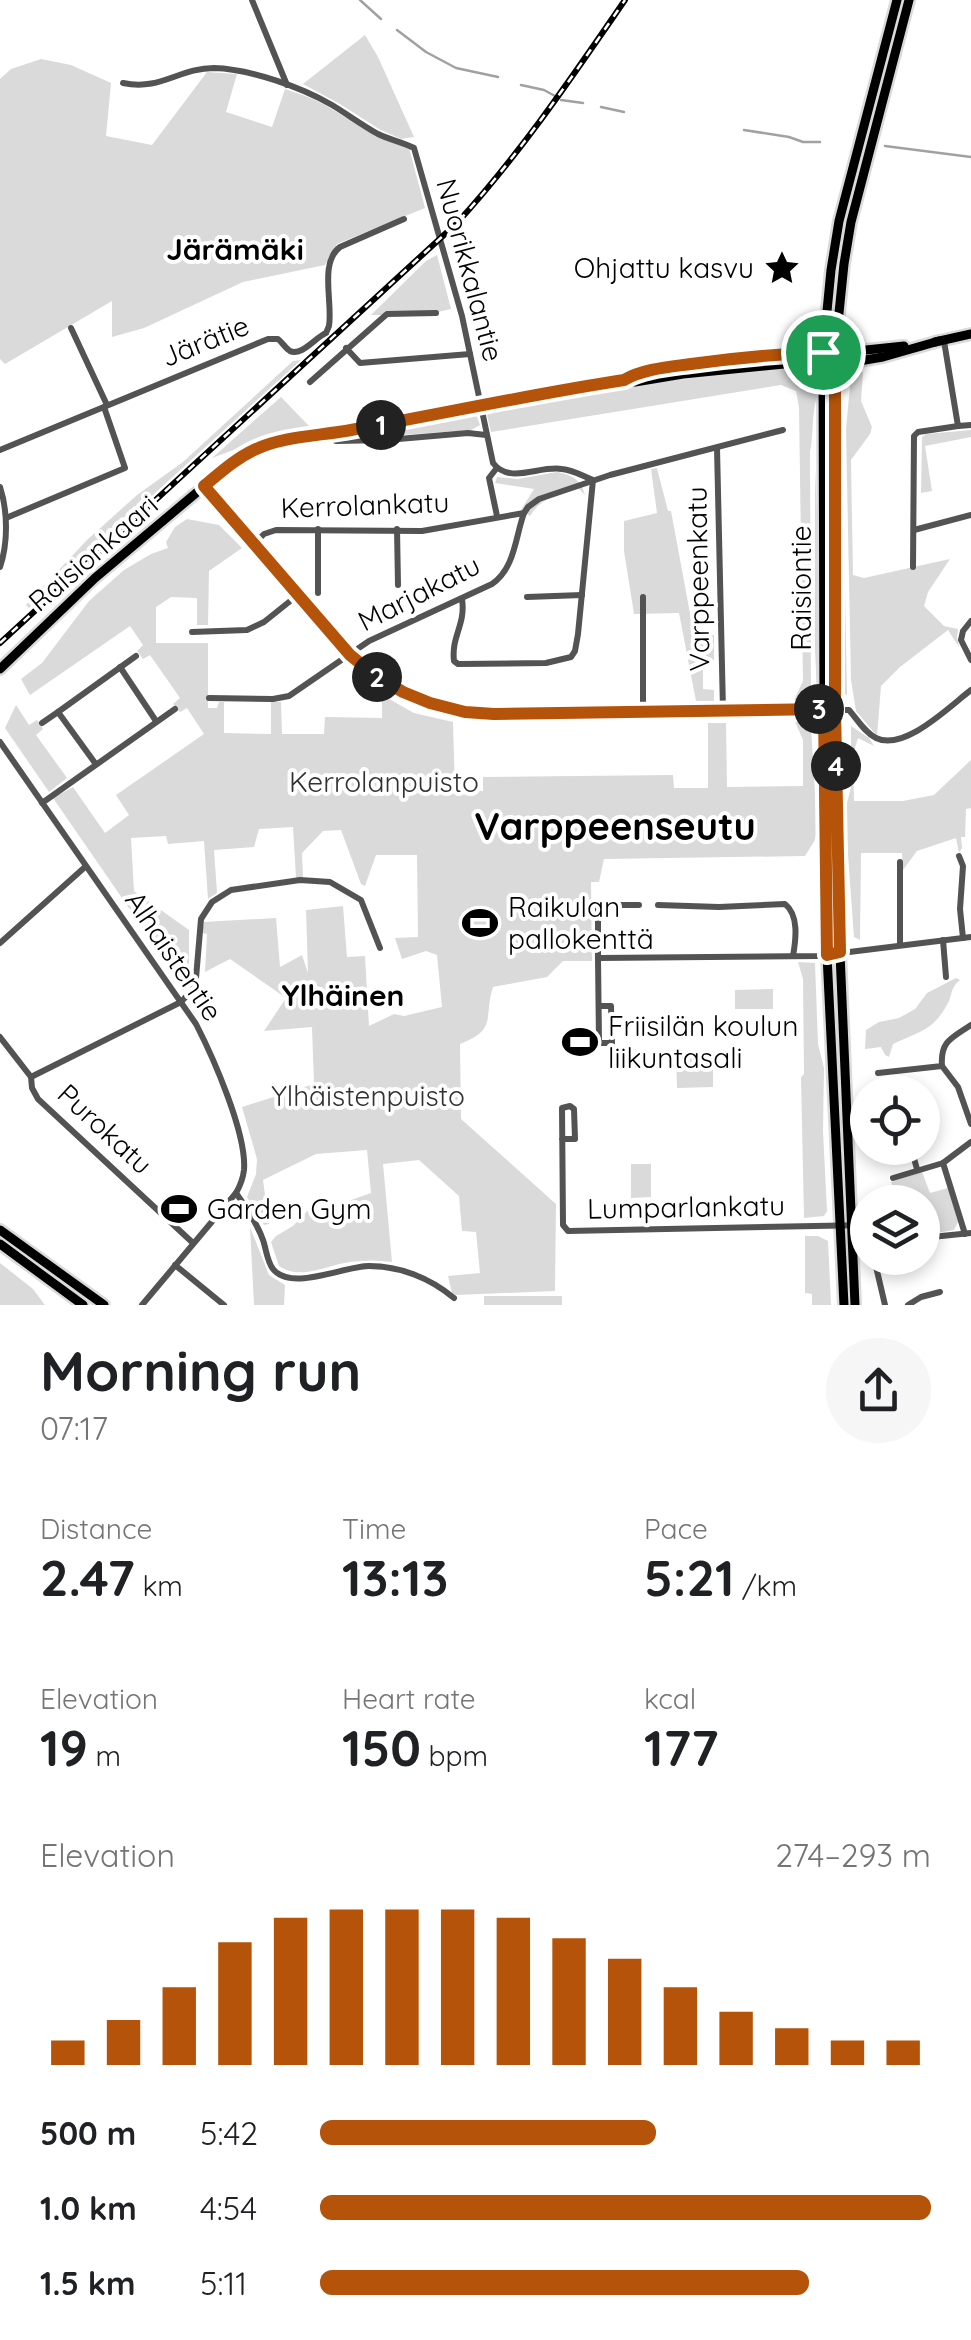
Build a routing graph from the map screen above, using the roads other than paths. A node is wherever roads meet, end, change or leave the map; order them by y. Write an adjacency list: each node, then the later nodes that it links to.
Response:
1 (252, 0): 5 (street)
2 (897, 0): 13 (main road, Raisiontie)
3 (909, 0): 14 (main road, Raisiontie)
4 (123, 83): 5 (street)
5 (288, 86): 12 (street, Nuorikkalantie)
6 (404, 219): 17 (street, Järätie)
7 (436, 313): 11 (street)
8 (71, 328): 17 (street)
9 (971, 334): 10 (main road, Raisionkaari)
10 (941, 341): 14 (main road, Raisionkaari); 19 (street)
11 (346, 348): 12 (street); 15 (street)
12 (470, 354): 16 (street, Nuorikkalantie)
13 (823, 357): 14 (main road, Raisionkaari); 16 (main road, Raisionkaari); 56 (main road, Raisiontie)
14 (835, 357): 57 (main road, Raisiontie)
15 (310, 382)
16 (481, 404): 21 (street); 27 (main road, Raisionkaari)
17 (106, 406): 24 (street, Järätie); 32 (street)
18 (971, 425): 19 (street)
19 (958, 426): 35 (street)
20 (783, 430): 23 (street, Kerrolankatu)
21 (487, 436): 22 (street); 25 (street)
22 (336, 442)
23 (718, 448): 26 (street, Kerrolankatu); 59 (street, Varppeenkatu)
24 (0, 450)
25 (496, 469): 26 (street, Kerrolankatu); 31 (street)
26 (593, 480): 29 (street, Kerrolankatu); 42 (street)
27 (204, 486): 36 (street); 52 (main road, Raisionkaari)
28 (0, 488): 32 (street)
29 (524, 513): 31 (street, Kerrolankatu); 45 (street, Marjakatu)
30 (971, 515): 35 (street)
31 (497, 516): 34 (street, Kerrolankatu)
32 (6, 518): 38 (street)
33 (318, 529): 34 (street, Kerrolankatu); 36 (street, Kerrolankatu); 40 (street)
34 (397, 529): 39 (street)
35 (914, 530): 37 (street)
36 (254, 544): 41 (street)
37 (913, 567)
38 (0, 568)
39 (398, 585)
40 (318, 593)
41 (298, 594): 47 (street); 48 (street)
42 (582, 595): 43 (street); 45 (street)
43 (527, 597)
44 (643, 597): 58 (street)
45 (462, 599): 48 (street, Marjakatu)
46 (971, 621): 50 (street)
47 (192, 632)
48 (350, 655): 54 (street, Marjakatu); 58 (street)
49 (136, 656): 51 (street)
50 (971, 660)
51 (120, 667): 60 (street); 61 (street)
52 (0, 669)
53 (971, 690): 57 (street)
54 (209, 698)
55 (175, 709): 61 (street)
56 (824, 709): 57 (street); 59 (street); 77 (main road, Raisiontie)
57 (835, 709): 76 (main road, Raisiontie)
58 (643, 710): 59 (street)
59 (723, 710)
60 (58, 712): 62 (street); 64 (street)
61 (156, 722): 64 (street)
62 (42, 723)
63 (0, 742): 65 (street, Alhaistentie)
64 (95, 763): 65 (street)
65 (42, 803): 68 (street, Alhaistentie)
66 (959, 856): 71 (street)
67 (900, 862): 74 (street)
68 (85, 867): 73 (street); 81 (street, Alhaistentie)
69 (638, 905): 79 (street)
70 (658, 905): 78 (street)
71 (967, 938): 72 (street)
72 (943, 940): 74 (street); 80 (street)
73 (0, 943)
74 (900, 945): 76 (street)
75 (380, 948): 81 (street)
76 (840, 952): 77 (street); 95 (main road, Raisiontie)
77 (827, 955): 78 (street); 98 (main road, Raisiontie)
78 (793, 956): 79 (street)
79 (598, 958): 82 (street)
80 (946, 978)
81 (181, 1002): 87 (street); 96 (street, Alhaistentie)
82 (599, 1006): 82 (street)
83 (971, 1025): 85 (street)
84 (0, 1037): 87 (street, Purokatu)
85 (942, 1066): 86 (street); 88 (street)
86 (878, 1072)
87 (32, 1077): 103 (street, Purokatu)
88 (971, 1124)
89 (562, 1140): 89 (street, Lumparlankatu); 98 (street, Lumparlankatu)
90 (971, 1142): 91 (street)
91 (943, 1164): 93 (street); 100 (street)
92 (916, 1165): 93 (street)
93 (917, 1169): 94 (street)
94 (893, 1178)
95 (850, 1185)
96 (236, 1193): 103 (street); 108 (street)
97 (850, 1225): 98 (street)
98 (840, 1226): 113 (main road, Raisiontie)
99 (0, 1230): 110 (main road)
100 (968, 1233): 101 (street)
101 (940, 1236)
102 (0, 1244): 109 (main road)
103 (193, 1244): 104 (street)
104 (175, 1265): 111 (street); 112 (street)
105 (853, 1275): 114 (main road, Raisiontie)
106 (878, 1275): 115 (street)
107 (940, 1292): 116 (street)
108 (454, 1298)
109 (83, 1305)
110 (104, 1305)
111 (142, 1305)
112 (224, 1305)
113 (844, 1305)
114 (854, 1305)
115 (885, 1305)
116 (908, 1305)

